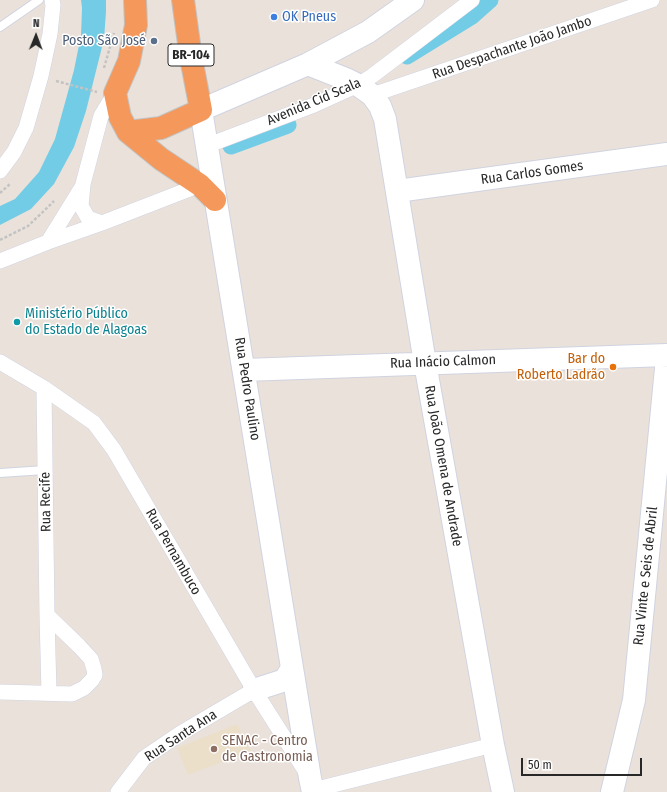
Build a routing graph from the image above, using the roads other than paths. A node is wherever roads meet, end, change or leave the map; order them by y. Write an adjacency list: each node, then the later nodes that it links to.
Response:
1 (39, 0): 8 (lane)
2 (52, 0): 16 (street)
3 (135, 0): 10 (highway)
4 (183, 0): 12 (highway, Rua Pedro Paulino / BR-104)
5 (413, 0): 9 (street)
6 (472, 0): 11 (street, Avenida Cid Scala)
7 (652, 0): 11 (street, Rua Despachante João Jambo)
8 (0, 27)
9 (308, 64): 11 (street); 12 (street)
10 (104, 90): 13 (highway); 17 (street)
11 (365, 90): 14 (street, Avenida Cid Scala); 18 (street, Rua João Omena de Andrade)
12 (201, 110): 13 (highway); 14 (street, Rua Pedro Paulino)
13 (128, 132): 19 (highway)
14 (206, 146): 19 (street, Rua Pedro Paulino)
15 (667, 154): 18 (street, Rua Carlos Gomes)
16 (0, 171)
17 (83, 184): 20 (street); 21 (street)
18 (398, 191): 26 (street, Rua João Omena de Andrade)
19 (208, 193): 20 (street); 27 (street, Rua Pedro Paulino)
20 (102, 223): 21 (street)
21 (48, 242): 22 (street)
22 (0, 261)
23 (667, 355): 26 (street, Rua Inácio Calmon)
24 (667, 358): 40 (street, Rua Vinte e Seis de Abril)
25 (0, 362): 28 (street, Rua Pernambuco)
26 (425, 363): 27 (street, Rua Inácio Calmon); 36 (street, Rua João Omena de Andrade)
27 (244, 370): 32 (street, Rua Pedro Paulino)
28 (44, 388): 29 (street, Rua Recife); 33 (street, Rua Pernambuco)
29 (45, 470): 30 (lane); 31 (street, Rua Recife)
30 (0, 473)
31 (47, 615): 35 (street, Rua Recife); 35 (street)
32 (292, 668): 33 (street); 37 (street, Rua Pedro Paulino)
33 (254, 690): 37 (street, Rua Pernambuco); 38 (street, Rua Santa Ana)
34 (0, 692): 35 (street)
35 (49, 693)
36 (493, 745): 37 (street); 39 (street, Rua João Omena de Andrade)
37 (312, 787)
38 (118, 792)
39 (503, 792)
40 (612, 792)

